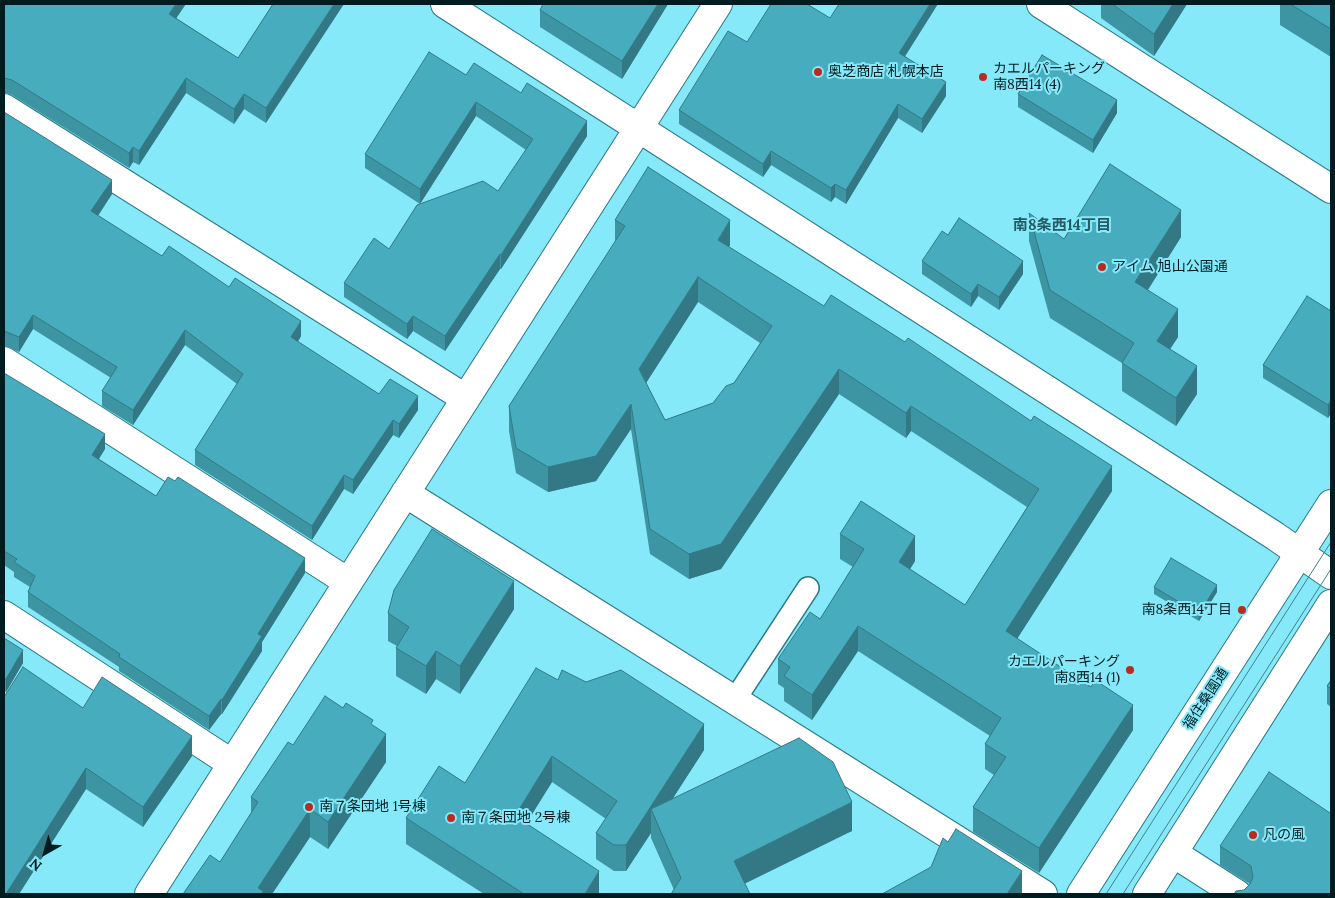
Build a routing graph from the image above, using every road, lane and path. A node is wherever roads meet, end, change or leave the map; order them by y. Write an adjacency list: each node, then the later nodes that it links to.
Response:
1 (445, 4): 5 (street)
2 (718, 4): 5 (street)
3 (1041, 4): 6 (street)
4 (4, 108): 8 (street)
5 (638, 128): 8 (street); 11 (street)
6 (1331, 189)
7 (4, 361): 13 (street)
8 (465, 398): 9 (street)
9 (404, 493): 13 (street); 17 (street)
10 (1331, 504): 11 (street, 福住桑園通)
11 (1300, 553): 12 (street); 22 (street, 福住桑園通)
12 (1331, 575)
13 (348, 582): 18 (street)
14 (808, 588): 17 (lane)
15 (1331, 604): 19 (street)
16 (4, 615): 18 (street)
17 (734, 700): 21 (street)
18 (231, 763): 20 (street)
19 (1173, 853): 23 (street); 24 (street)
20 (148, 894)
21 (1043, 894)
22 (1081, 894)
23 (1147, 894)
24 (1237, 894)

